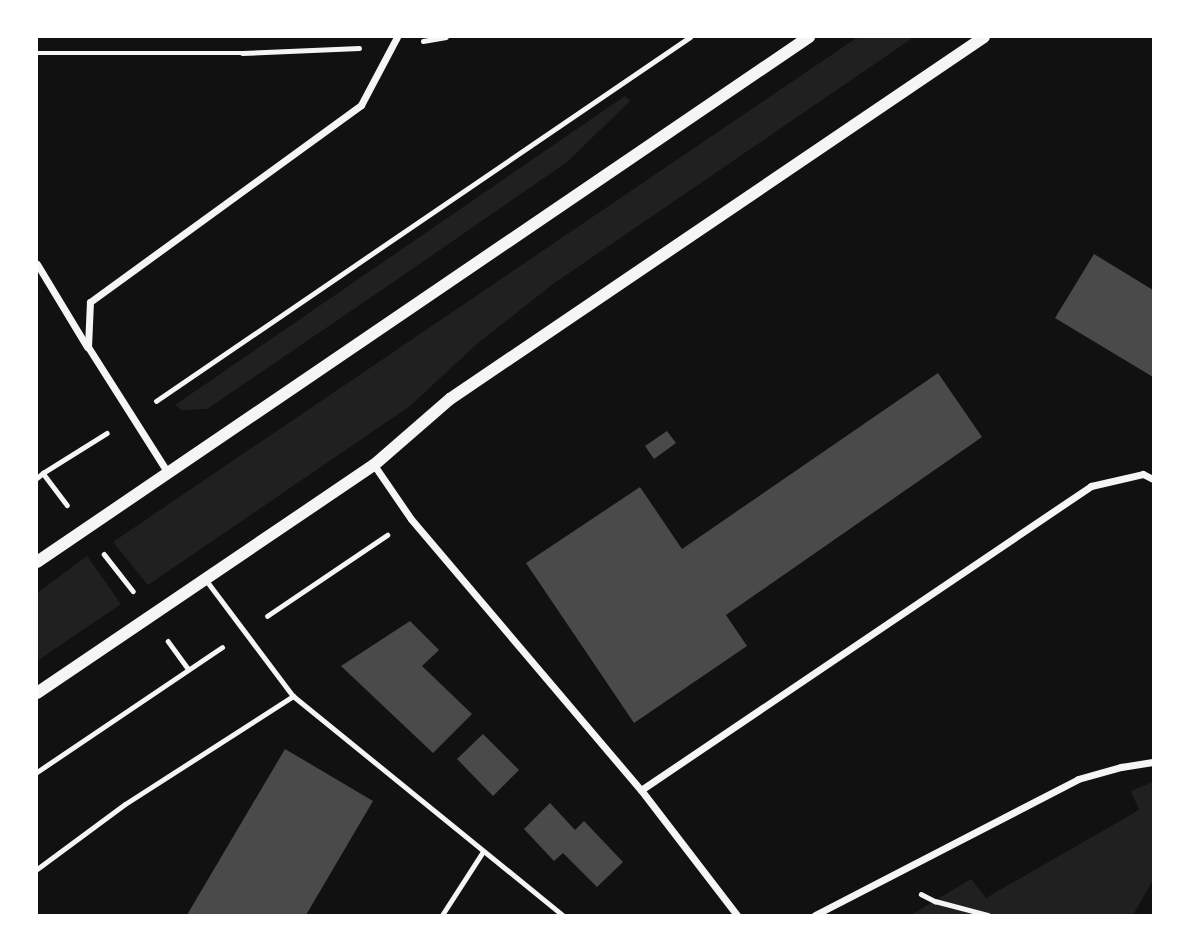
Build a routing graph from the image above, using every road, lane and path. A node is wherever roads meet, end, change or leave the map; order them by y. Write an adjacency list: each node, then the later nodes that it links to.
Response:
1 (397, 37): 6 (street)
2 (446, 37): 6 (path)
3 (691, 37): 10 (path)
4 (809, 37): 13 (street)
5 (984, 37): 11 (street)
6 (392, 47): 7 (path); 9 (street)
7 (37, 53)
8 (37, 264): 9 (street)
9 (88, 347): 10 (street)
10 (132, 418): 12 (path); 13 (street)
11 (374, 465): 18 (street); 24 (street)
12 (43, 473): 14 (path); 16 (path)
13 (169, 473): 16 (street)
14 (37, 478)
15 (1153, 480): 24 (street)
16 (86, 529): 17 (street); 19 (path)
17 (37, 562)
18 (205, 579): 19 (street); 22 (lane)
19 (151, 616): 20 (path); 21 (street)
20 (188, 669)
21 (37, 693)
22 (293, 696): 25 (lane); 26 (lane)
23 (1153, 762): 27 (street)
24 (640, 790): 30 (street)
25 (482, 853): 28 (lane); 29 (lane)
26 (37, 869)
27 (890, 876): 31 (street); 32 (path)
28 (442, 915)
29 (562, 915)
30 (737, 915)
31 (815, 915)
32 (988, 915)

